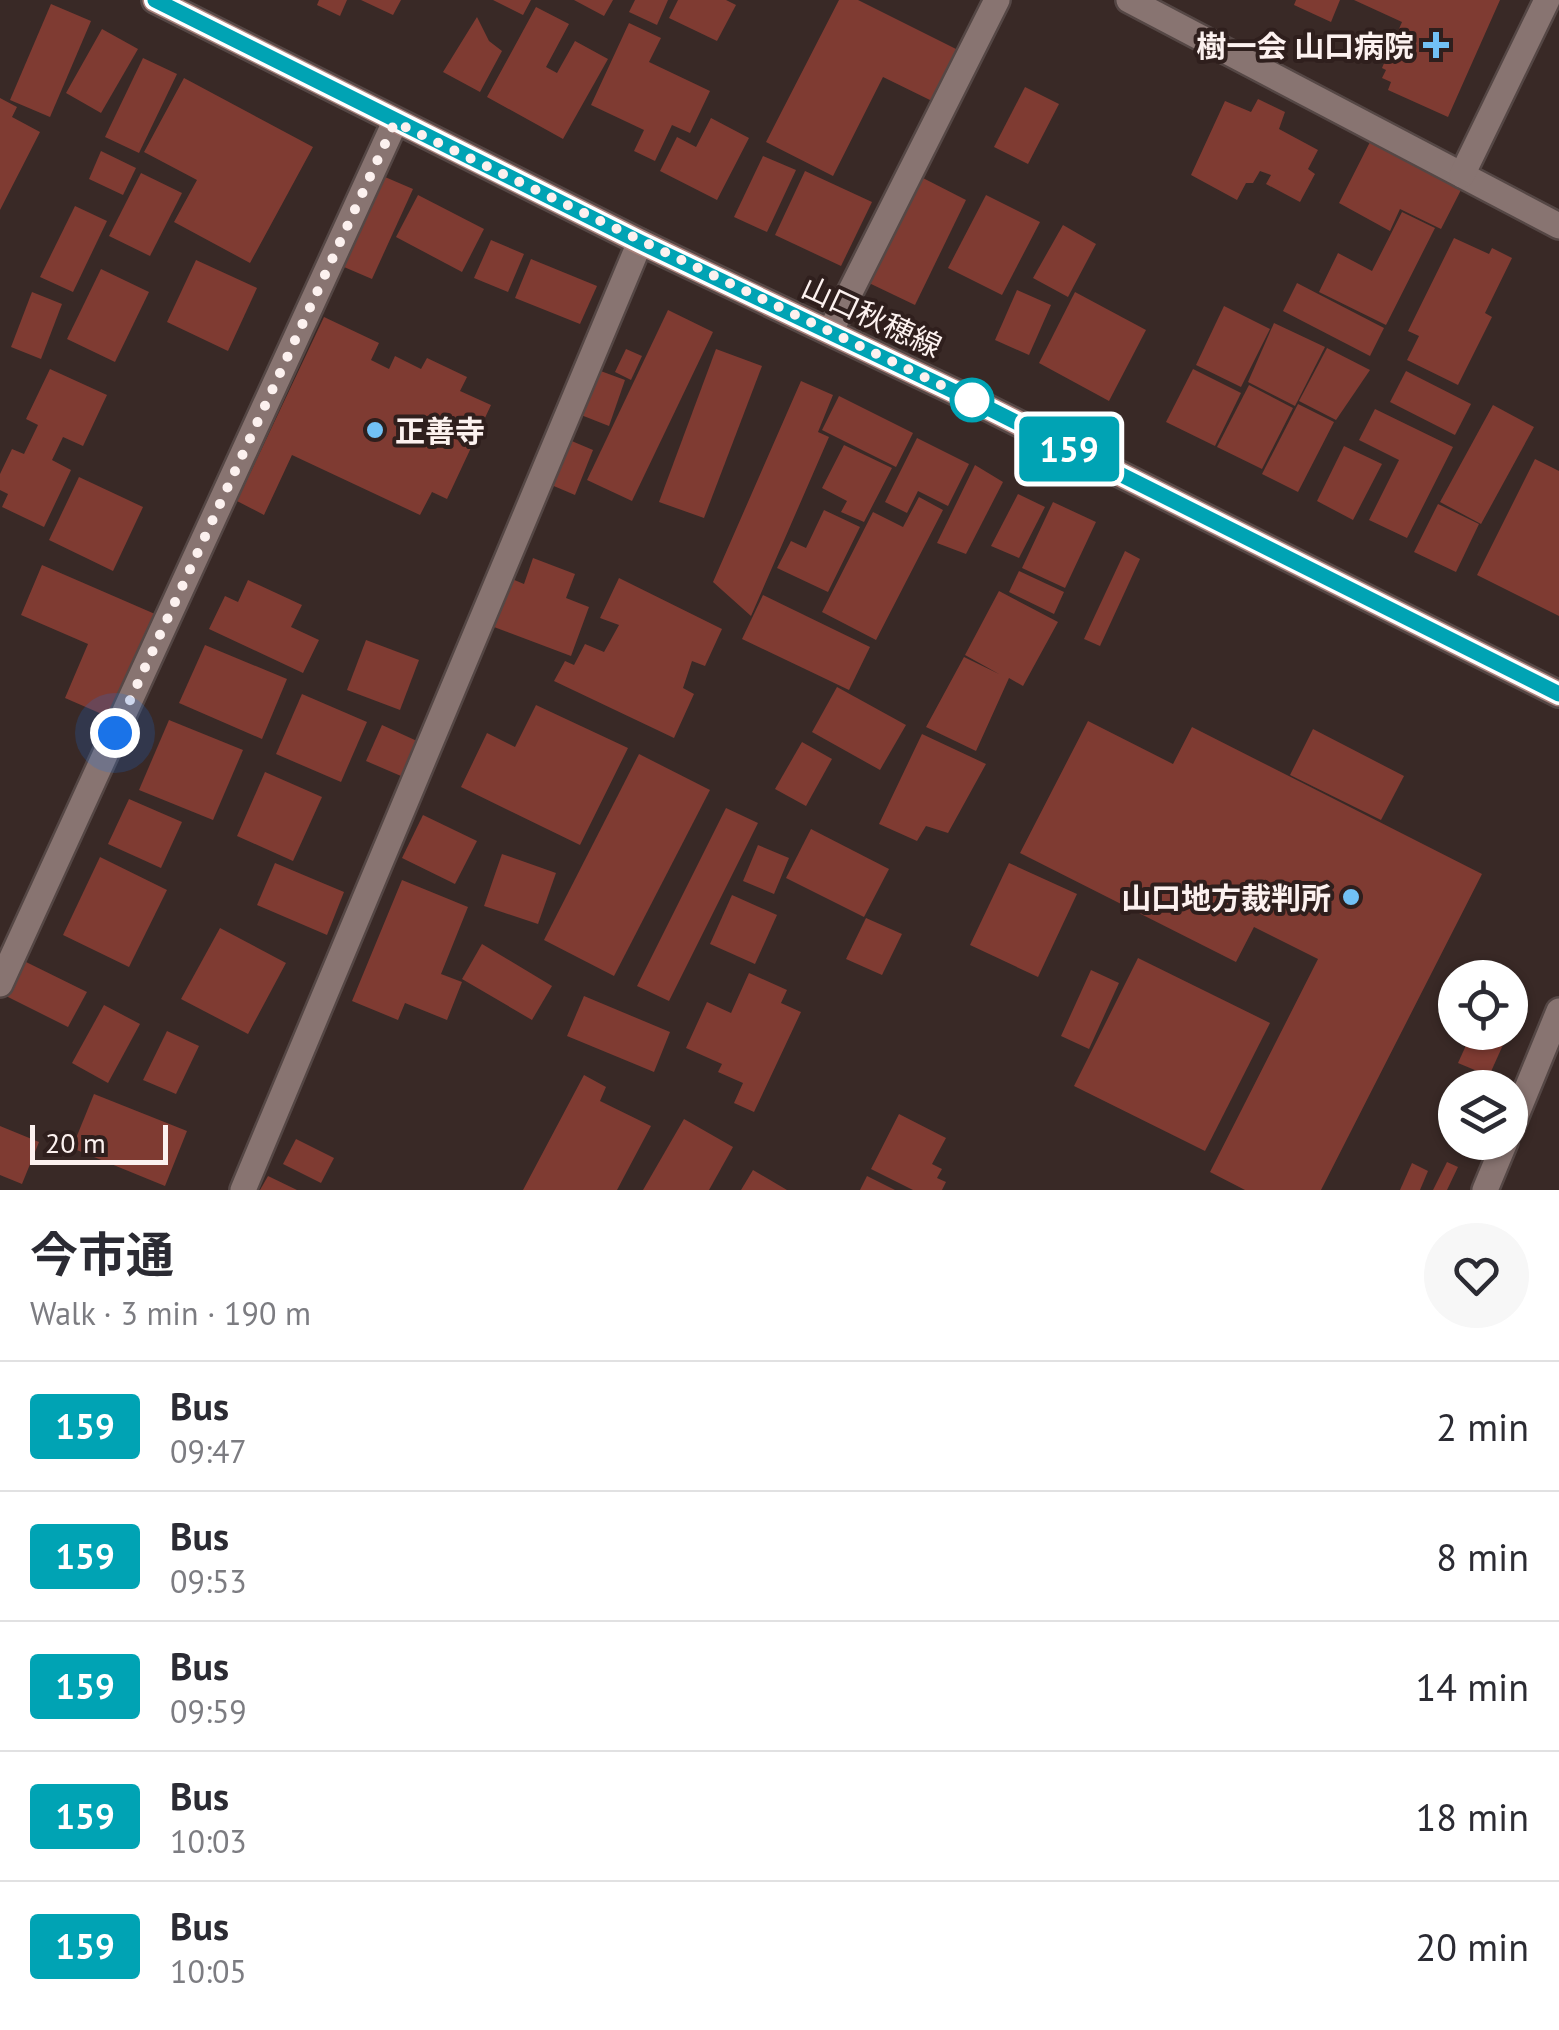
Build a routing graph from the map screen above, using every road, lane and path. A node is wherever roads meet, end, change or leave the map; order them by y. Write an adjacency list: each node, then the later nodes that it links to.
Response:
1 (155, 0): 5 (main road, 山口秋穂線)
2 (998, 0): 9 (street)
3 (1129, 0): 6 (street)
4 (1547, 0): 6 (street)
5 (395, 122): 8 (main road, 山口秋穂線); 11 (street)
6 (1462, 175): 7 (street)
7 (1559, 226)
8 (640, 242): 9 (main road, 山口秋穂線); 15 (street)
9 (830, 332): 10 (main road, 山口秋穂線)
10 (1559, 694)
11 (0, 984)
12 (1559, 1011): 13 (street)
13 (1528, 1086)
14 (1498, 1160): 16 (street)
15 (244, 1190)
16 (1485, 1190)

